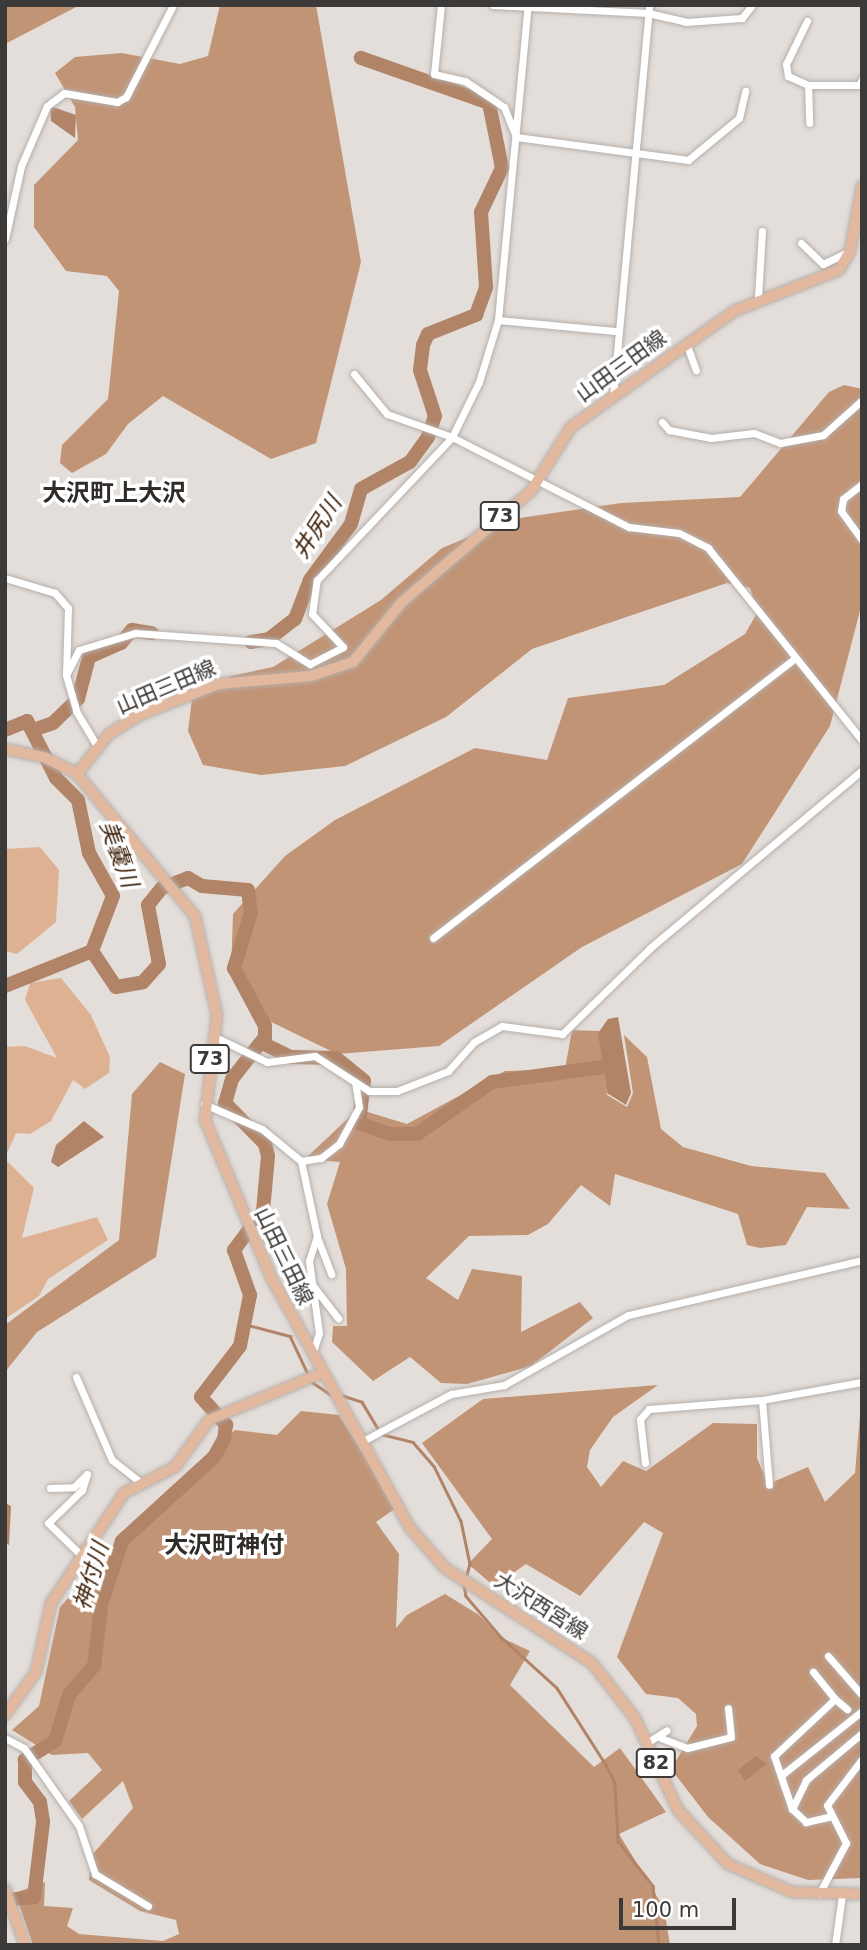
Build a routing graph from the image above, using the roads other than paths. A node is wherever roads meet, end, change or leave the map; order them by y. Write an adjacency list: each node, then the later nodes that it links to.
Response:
1 (173, 5): 16 (street)
2 (441, 5): 12 (street)
3 (493, 5): 5 (street)
4 (752, 5): 6 (street)
5 (528, 7): 6 (street); 12 (street)
6 (648, 9): 13 (street)
7 (807, 21): 9 (street)
8 (862, 79): 9 (street)
9 (808, 85): 11 (street)
10 (745, 91): 13 (street)
11 (809, 123)
12 (516, 137): 13 (street); 20 (street)
13 (633, 152): 21 (street)
14 (862, 186): 18 (main road)
15 (762, 230): 19 (street)
16 (5, 239)
17 (801, 243): 18 (street)
18 (850, 251): 19 (main road, 山田三田線 / 73)
19 (758, 298): 22 (main road, 山田三田線 / 73)
20 (498, 320): 21 (street); 28 (street)
21 (615, 331): 25 (street)
22 (686, 343): 23 (street); 25 (main road, 山田三田線 / 73)
23 (696, 370)
24 (354, 374): 28 (street)
25 (613, 396): 29 (main road, 山田三田線 / 73)
26 (862, 400): 27 (street)
27 (662, 422)
28 (452, 437): 29 (street); 34 (street)
29 (538, 481): 33 (street); 36 (main road, 山田三田線 / 73)
30 (862, 484): 31 (street)
31 (862, 540)
32 (5, 578): 34 (street)
33 (795, 658): 35 (street); 40 (street)
34 (66, 675): 36 (street)
35 (862, 740)
36 (97, 746): 39 (main road, 山田三田線 / 73)
37 (6, 749): 39 (main road)
38 (862, 769): 42 (street)
39 (77, 774): 41 (main road, 73)
40 (433, 938)
41 (215, 1037): 42 (street); 43 (main road, 73)
42 (355, 1082): 44 (street)
43 (203, 1104): 44 (street); 52 (main road, 山田三田線 / 73)
44 (301, 1161): 45 (street)
45 (317, 1236): 49 (street); 50 (street)
46 (862, 1260): 47 (street)
47 (845, 1265): 48 (street); 57 (street)
48 (862, 1266)
49 (331, 1274)
50 (310, 1282): 51 (street); 52 (street)
51 (338, 1318)
52 (312, 1354): 54 (main road, 山田三田線 / 73)
53 (76, 1377): 59 (street)
54 (314, 1377): 57 (main road, 大沢西宮線 / 82); 59 (main road)
55 (862, 1382): 56 (street)
56 (762, 1400): 58 (street); 60 (street)
57 (361, 1442): 75 (main road, 大沢西宮線 / 82)
58 (645, 1463)
59 (140, 1482): 62 (main road)
60 (769, 1485)
61 (50, 1488): 62 (street)
62 (81, 1555): 70 (main road)
63 (828, 1656): 65 (street)
64 (813, 1672): 66 (street)
65 (862, 1695)
66 (835, 1699): 68 (street); 77 (street)
67 (728, 1708): 74 (street)
68 (848, 1709)
69 (862, 1711): 77 (street)
70 (5, 1715)
71 (667, 1730): 74 (street)
72 (862, 1733): 78 (street)
73 (5, 1738): 84 (street)
74 (661, 1738): 75 (street)
75 (648, 1742): 83 (main road, 大沢西宮線 / 82)
76 (862, 1759): 79 (street)
77 (783, 1774): 78 (street)
78 (792, 1809): 79 (street)
79 (828, 1817): 83 (street)
80 (5, 1889): 85 (main road)
81 (862, 1894): 82 (main road, 大沢西宮線 / 82)
82 (842, 1895): 83 (main road, 大沢西宮線 / 82); 86 (street)
83 (818, 1896)
84 (148, 1906)
85 (25, 1945)
86 (835, 1945)

